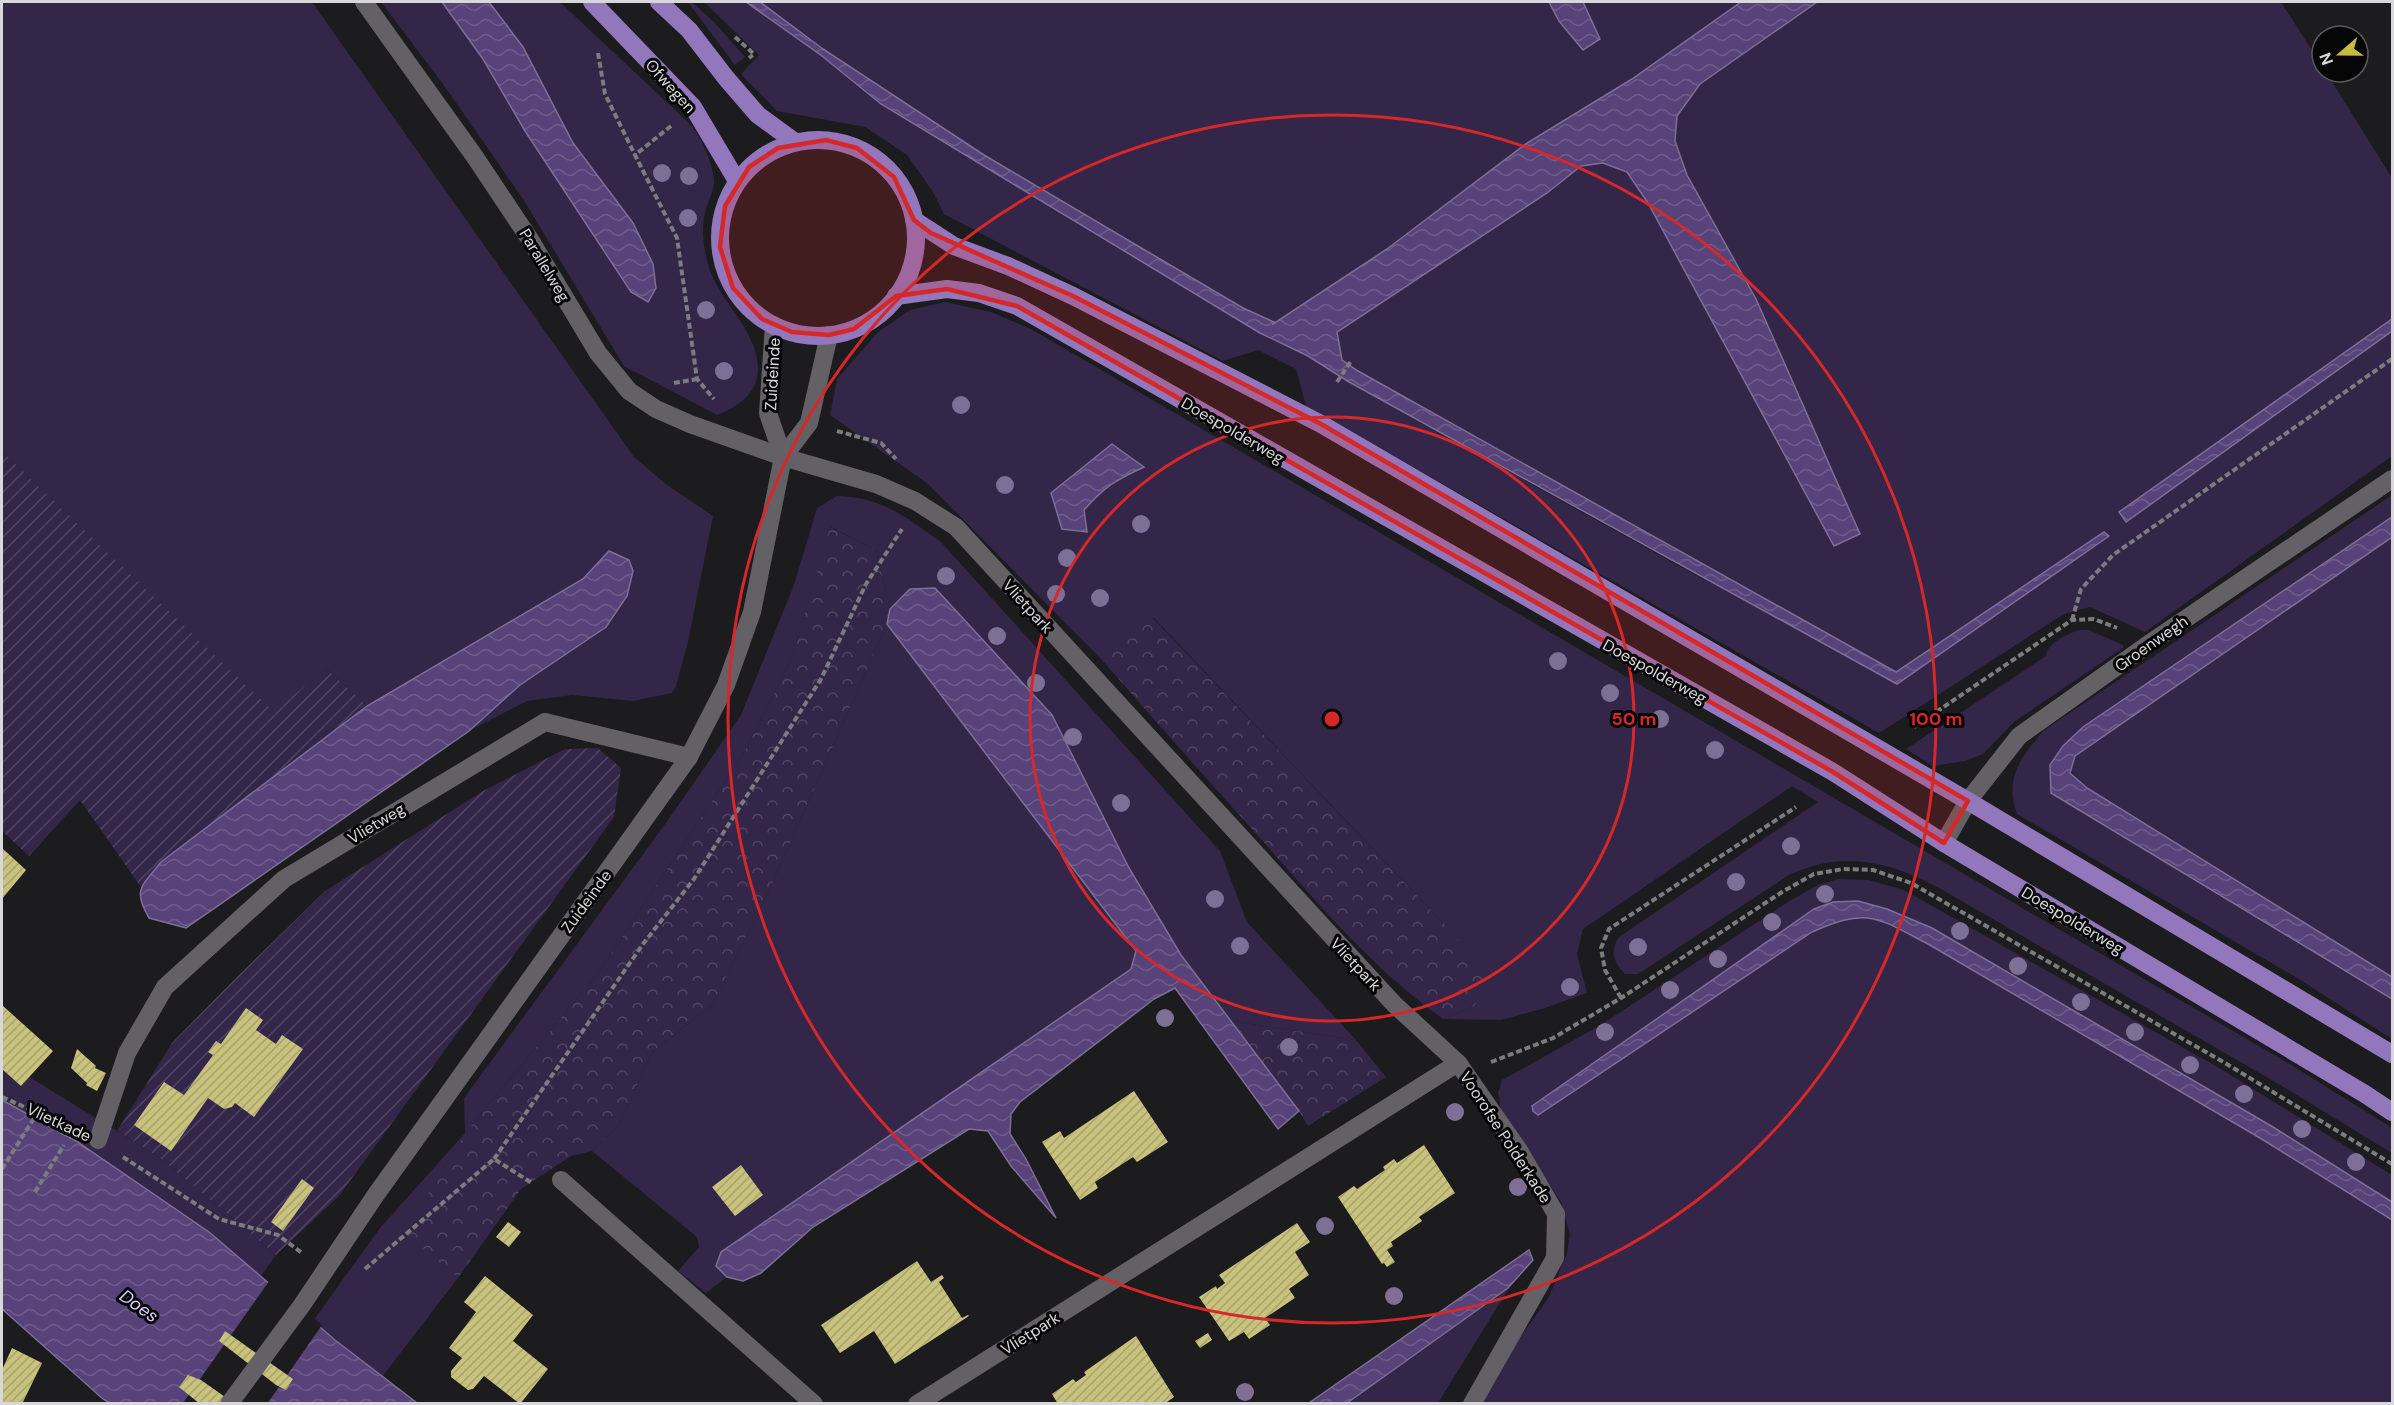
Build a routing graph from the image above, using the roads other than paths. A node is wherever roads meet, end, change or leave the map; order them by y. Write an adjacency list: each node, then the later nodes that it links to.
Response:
1 (364, 2): 10 (street, Parallelweg)
2 (591, 2): 5 (main road, Ofwegen)
3 (659, 2): 4 (main road)
4 (795, 142): 5 (main road); 6 (main road)
5 (737, 181): 8 (main road)
6 (914, 220): 7 (main road); 13 (main road)
7 (896, 296): 9 (main road); 14 (main road, Doespolderweg)
8 (774, 325): 9 (main road); 10 (street, Zuideinde)
9 (829, 335): 10 (street, Zuideinde)
10 (783, 457): 12 (street, Zuideinde); 17 (street, Vlietpark)
11 (2392, 479): 13 (street, Groenwegh)
12 (689, 757): 15 (street, Vlietweg); 21 (street, Zuideinde)
13 (1968, 801): 14 (street, Groenwegh); 16 (main road)
14 (1944, 843): 18 (main road, Doespolderweg)
15 (127, 1053): 19 (street, Vlietkade)
16 (2392, 1054)
17 (1458, 1063): 23 (street, Vlietpark); 24 (street, Voorofse Polderkade)
18 (2392, 1112)
19 (98, 1140)
20 (561, 1180): 22 (street)
21 (229, 1404)
22 (814, 1404)
23 (917, 1404)
24 (1472, 1404)

